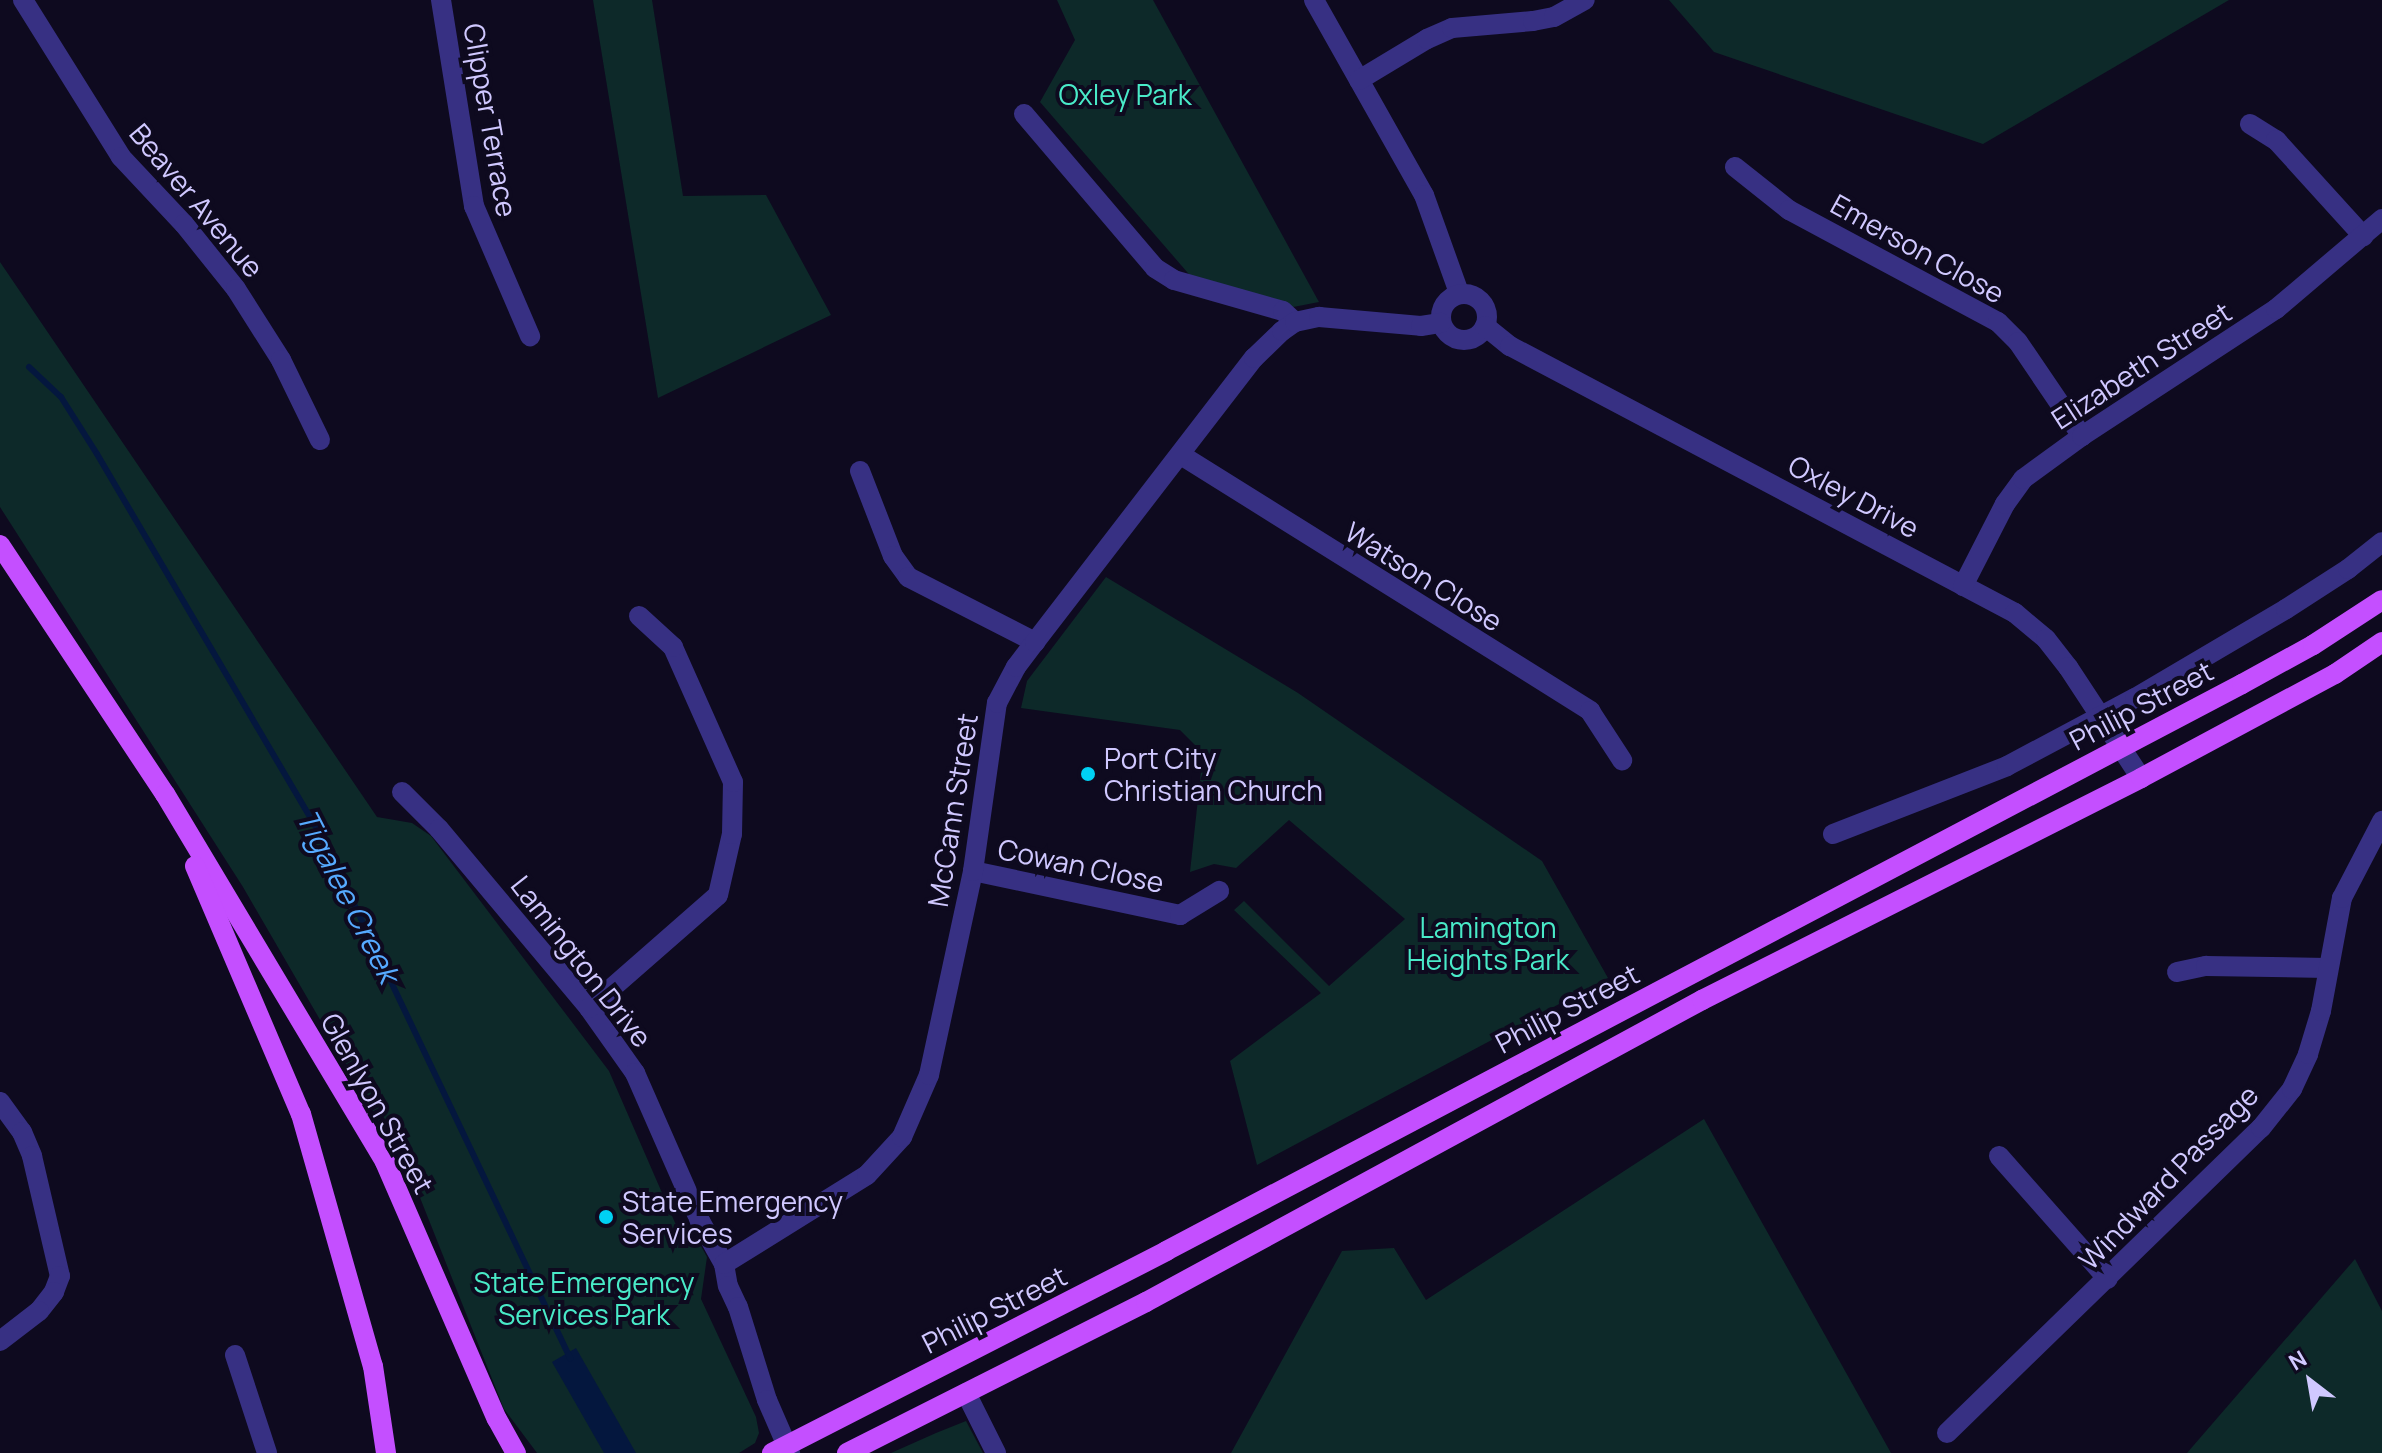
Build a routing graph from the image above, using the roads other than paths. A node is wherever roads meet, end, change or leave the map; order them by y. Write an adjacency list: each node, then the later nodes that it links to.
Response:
1 (23, 0): 17 (street, Beaver Avenue)
2 (441, 0): 15 (street, Clipper Terrace)
3 (1314, 0): 5 (street)
4 (1585, 0): 5 (street)
5 (1359, 80): 11 (street)
6 (1024, 114): 12 (street)
7 (2250, 124): 10 (street)
8 (1735, 167): 16 (street, Emerson Close)
9 (2382, 219): 10 (street, Elizabeth Street)
10 (2363, 236): 16 (street, Elizabeth Street)
11 (1459, 293): 13 (street); 14 (street)
12 (1295, 322): 13 (street); 18 (street, McCann Street)
13 (1441, 323): 14 (street)
14 (1485, 326): 22 (street, Oxley Drive)
15 (530, 336)
16 (2082, 436): 22 (street, Elizabeth Street)
17 (320, 440)
18 (1181, 455): 25 (street, McCann Street); 29 (street, Watson Close)
19 (860, 471): 25 (street)
20 (2382, 542): 27 (street)
21 (0, 545): 32 (main road, Glenlyon Street)
22 (1963, 586): 27 (street, Oxley Drive)
23 (2382, 600): 28 (main road, Philip Street)
24 (639, 616): 39 (street)
25 (1035, 642): 35 (street, McCann Street)
26 (2382, 642): 30 (main road, Philip Street)
27 (2103, 715): 28 (street, Oxley Drive); 34 (street)
28 (2122, 746): 30 (street, Oxley Drive); 48 (main road, Philip Street)
29 (1622, 760)
30 (2141, 778): 46 (main road, Philip Street)
31 (402, 792): 39 (street, Lamington Drive)
32 (165, 794): 50 (main road, Glenlyon Street); 51 (main road, Glenlyon Street)
33 (2382, 821): 37 (street, Windward Passage)
34 (1833, 834)
35 (973, 871): 36 (street, Cowan Close); 42 (street, McCann Street)
36 (1219, 891)
37 (2327, 968): 38 (street); 43 (street, Windward Passage)
38 (2177, 972)
39 (589, 1008): 42 (street, Lamington Drive)
40 (0, 1102): 44 (street)
41 (1999, 1156): 43 (street)
42 (724, 1264): 48 (street, Lamington Drive)
43 (2108, 1279): 47 (street, Windward Passage)
44 (0, 1341)
45 (235, 1355): 49 (street)
46 (966, 1393): 52 (main road, Philip Street); 53 (street)
47 (1947, 1433)
48 (783, 1451)
49 (267, 1453)
50 (386, 1453)
51 (516, 1453)
52 (847, 1453)
53 (996, 1453)

